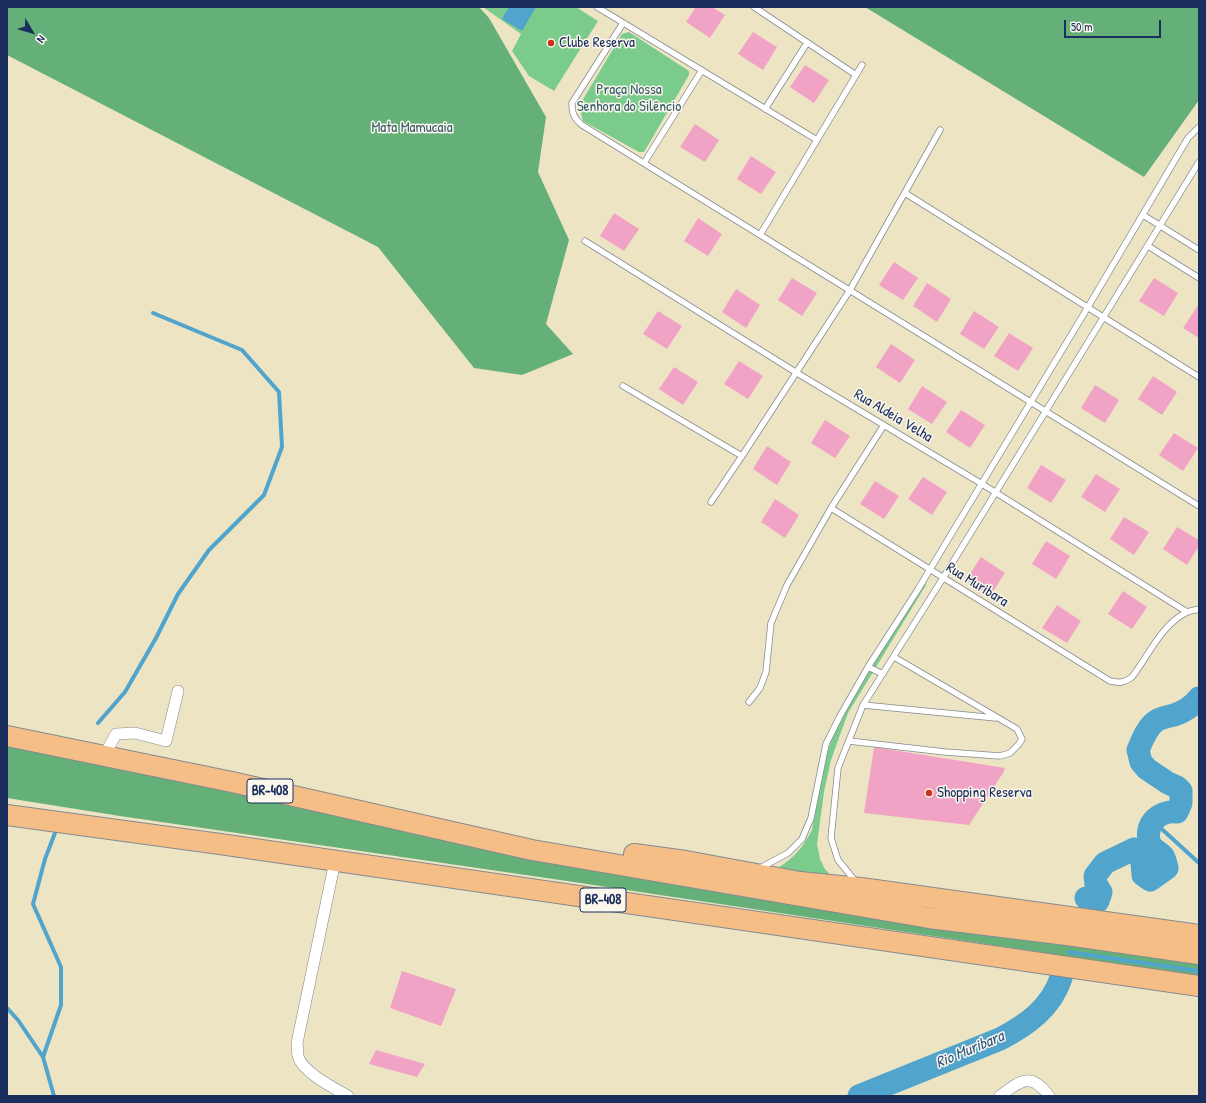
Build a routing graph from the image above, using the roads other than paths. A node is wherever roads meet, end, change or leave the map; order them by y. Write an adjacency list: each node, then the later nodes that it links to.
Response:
1 (597, 7): 3 (lane)
2 (754, 7): 4 (lane)
3 (623, 22): 6 (lane); 13 (lane)
4 (807, 43): 7 (lane); 8 (lane)
5 (862, 66): 7 (lane)
6 (702, 70): 8 (lane); 13 (lane)
7 (856, 75): 11 (lane)
8 (765, 109): 11 (lane)
9 (1199, 127): 15 (lane)
10 (940, 130): 14 (lane)
11 (817, 140): 17 (lane)
12 (1199, 162): 16 (lane)
13 (644, 163): 17 (lane)
14 (906, 193): 22 (lane); 23 (lane)
15 (1143, 215): 16 (lane); 23 (lane)
16 (1160, 225): 19 (lane); 20 (lane)
17 (760, 235): 22 (lane)
18 (586, 241): 25 (lane, Rua Aldeia Velha)
19 (1148, 246): 21 (lane); 24 (lane)
20 (1199, 250)
21 (1199, 278)
22 (850, 290): 25 (lane); 28 (lane)
23 (1088, 307): 24 (lane); 28 (lane)
24 (1105, 318): 26 (lane); 29 (lane)
25 (797, 373): 30 (lane, Rua Aldeia Velha); 31 (lane)
26 (1199, 377)
27 (623, 386): 31 (lane)
28 (1030, 402): 29 (lane); 32 (lane)
29 (1046, 411): 33 (lane); 35 (lane)
30 (884, 425): 32 (lane, Rua Aldeia Velha); 36 (lane)
31 (742, 456): 34 (lane)
32 (982, 484): 33 (lane, Rua Aldeia Velha); 37 (lane)
33 (995, 493): 38 (lane); 40 (lane, Rua Aldeia Velha)
34 (711, 502)
35 (1199, 506)
36 (831, 508): 37 (lane, Rua Muribara); 45 (lane)
37 (929, 570): 38 (lane, Rua Muribara); 42 (lane)
38 (943, 578): 40 (lane, Rua Muribara); 41 (lane)
39 (1199, 609): 40 (lane)
40 (1187, 612)
41 (894, 657): 43 (lane); 47 (lane)
42 (868, 667): 43 (lane); 54 (lane)
43 (883, 674): 46 (lane)
44 (178, 691): 50 (street)
45 (749, 702)
46 (863, 705): 47 (lane); 49 (lane)
47 (998, 719): 49 (lane)
48 (7, 736): 50 (highway, BR-408)
49 (849, 741): 55 (lane)
50 (104, 756): 52 (highway, BR-408)
51 (7, 815): 53 (highway, BR-408)
52 (532, 850): 54 (highway); 57 (highway, BR-408)
53 (335, 861): 58 (highway, BR-408); 59 (street)
54 (751, 873): 55 (highway)
55 (861, 888): 56 (highway)
56 (1199, 935)
57 (1199, 954)
58 (1199, 986)
59 (348, 1096)
60 (1000, 1096): 61 (street)
61 (1049, 1096)

